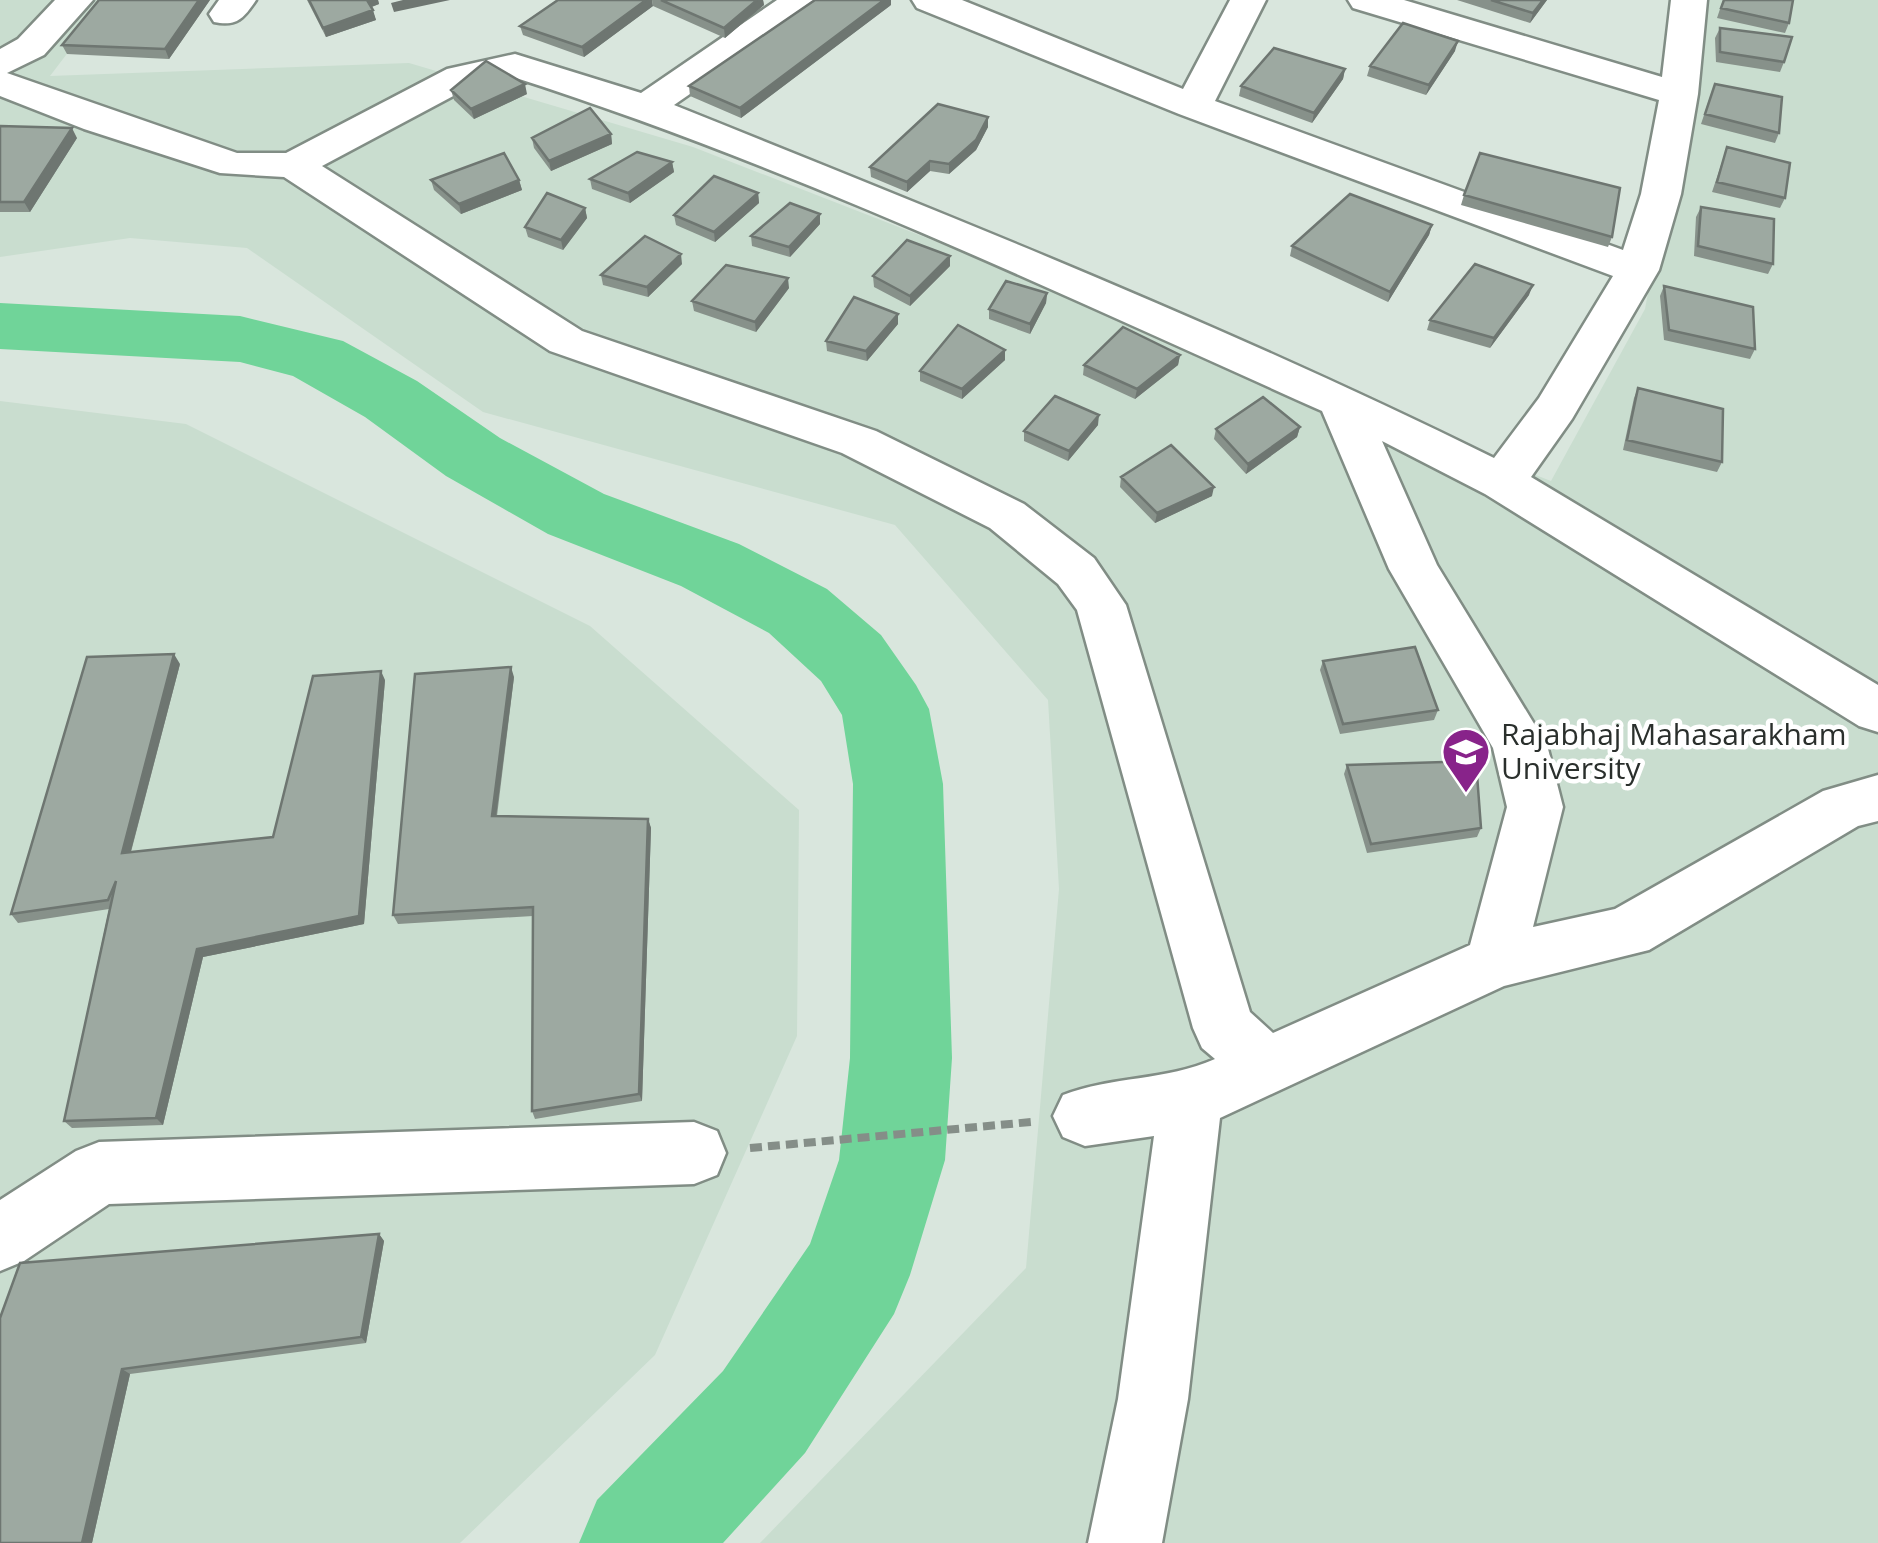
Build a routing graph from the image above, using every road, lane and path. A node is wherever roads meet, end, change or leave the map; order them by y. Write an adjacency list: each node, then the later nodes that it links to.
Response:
1 (75, 0): 7 (street)
2 (800, 0): 10 (street)
3 (930, 0): 11 (street)
4 (1248, 0): 11 (street)
5 (1366, 0): 9 (street)
6 (1688, 0): 9 (street)
7 (0, 64)
8 (0, 83): 12 (street)
9 (1678, 94): 13 (street)
10 (646, 106): 12 (street); 14 (street)
11 (1193, 106): 13 (street)
12 (293, 164): 19 (street)
13 (1638, 270): 15 (street)
14 (1341, 402): 15 (street); 18 (street)
15 (1502, 482): 16 (street)
16 (1878, 710)
17 (1878, 798): 18 (street)
18 (1496, 962): 19 (street)
19 (1264, 1065): 20 (street)
20 (1190, 1101): 21 (street); 24 (street)
21 (1085, 1116): 22 (path)
22 (694, 1153): 23 (street)
23 (0, 1238)
24 (1125, 1543)

